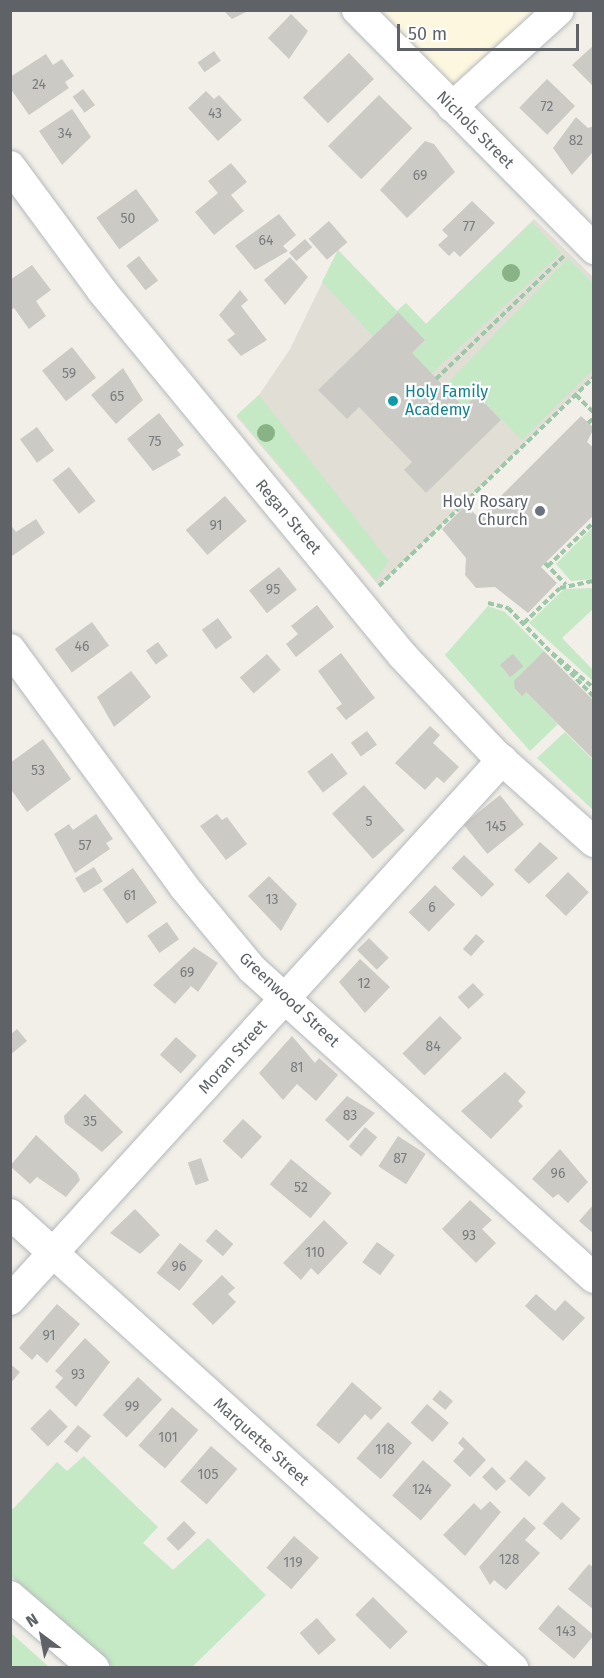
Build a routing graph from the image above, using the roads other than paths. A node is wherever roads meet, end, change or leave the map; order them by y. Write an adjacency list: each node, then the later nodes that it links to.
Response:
1 (357, 10): 3 (street, Nichols Street)
2 (559, 10): 3 (street)
3 (452, 107): 5 (street, Nichols Street)
4 (10, 166): 7 (street, Regan Street)
5 (594, 249)
6 (10, 649): 9 (street, Greenwood Street)
7 (502, 760): 8 (street, Regan Street); 9 (street, Moran Street)
8 (592, 838)
9 (285, 999): 11 (street, Moran Street); 12 (street, Greenwood Street)
10 (10, 1214): 11 (street, Marquette Street)
11 (53, 1255): 13 (street, Moran Street); 16 (street, Marquette Street)
12 (594, 1278)
13 (10, 1300)
14 (10, 1596): 15 (street)
15 (94, 1668)
16 (513, 1668)

